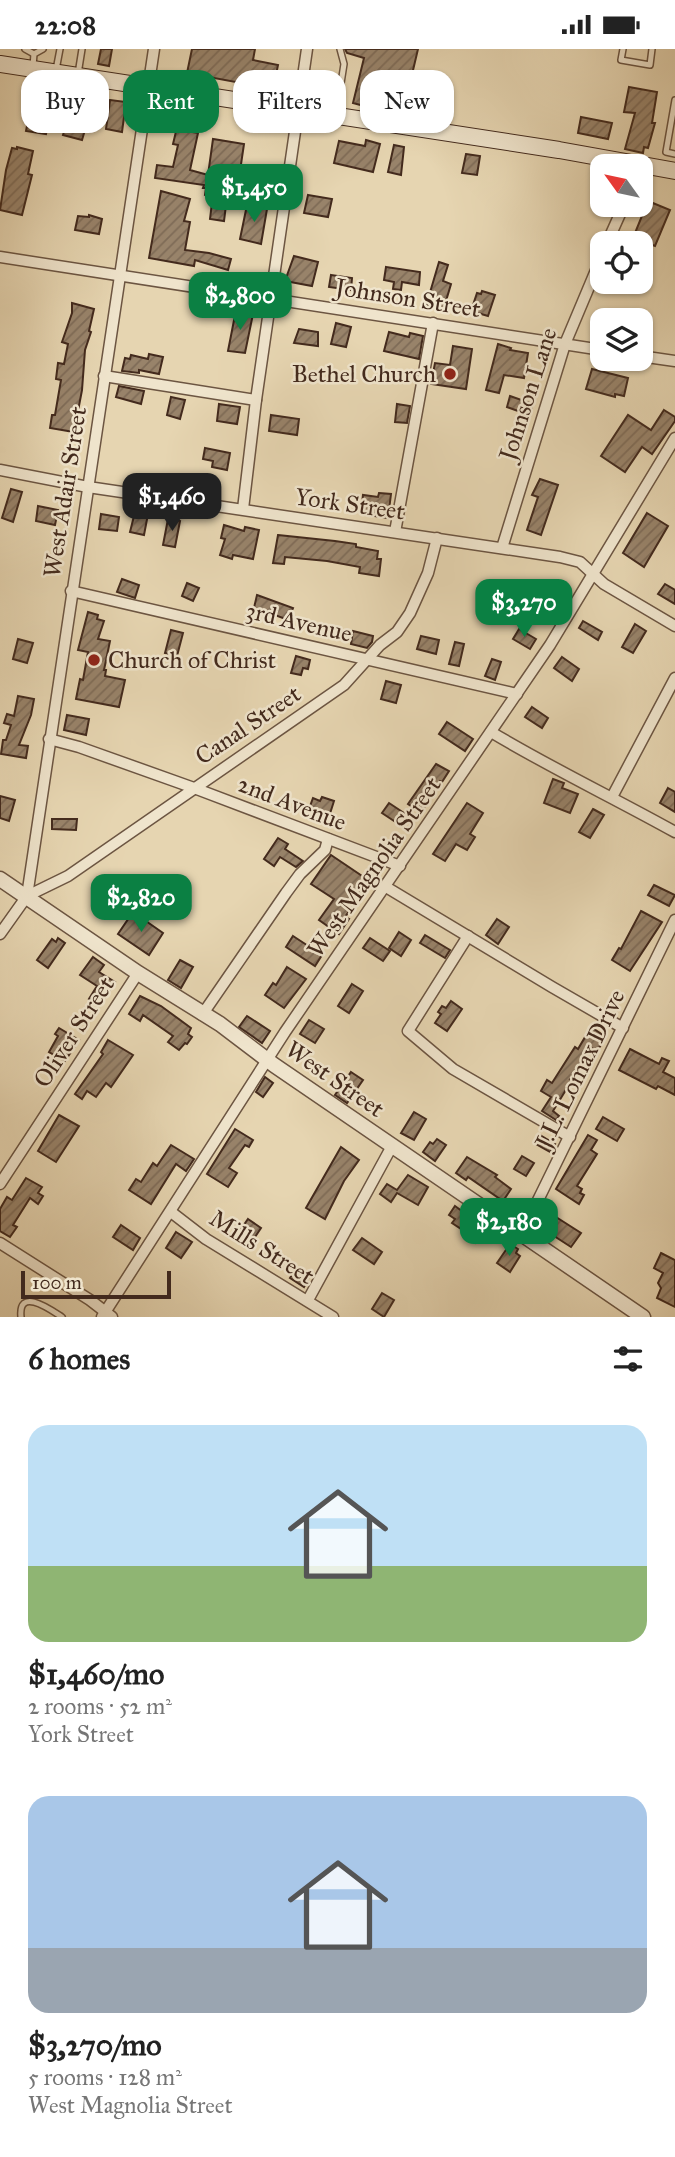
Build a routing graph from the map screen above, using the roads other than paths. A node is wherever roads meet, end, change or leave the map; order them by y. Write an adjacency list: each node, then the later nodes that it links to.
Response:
1 (25, 49): 10 (lane)
2 (43, 49): 10 (lane)
3 (60, 49): 13 (lane)
4 (82, 49): 14 (lane)
5 (154, 49): 15 (street, West Adair Street)
6 (307, 49): 16 (street)
7 (340, 49): 17 (lane)
8 (623, 49): 9 (lane)
9 (652, 49)
10 (33, 62): 11 (main road); 12 (main road)
11 (0, 64)
12 (51, 70)
13 (55, 70)
14 (78, 70)
15 (151, 70)
16 (304, 70)
17 (343, 70)
18 (675, 100): 22 (lane)
19 (346, 118): 23 (main road)
20 (141, 133): 27 (street, West Adair Street)
21 (295, 133): 29 (street)
22 (675, 154)
23 (590, 157)
24 (653, 167): 25 (main road)
25 (675, 171)
26 (0, 257): 27 (street, Johnson Street)
27 (120, 276): 29 (street, Johnson Street); 35 (street, West Adair Street)
28 (590, 285): 31 (street, Johnson Lane)
29 (270, 300): 30 (street, Johnson Street); 36 (street)
30 (433, 323): 31 (street, Johnson Street); 41 (street)
31 (565, 344): 32 (street, Johnson Street); 43 (street, Johnson Lane)
32 (590, 348)
33 (653, 358): 34 (street)
34 (675, 361)
35 (104, 376): 36 (street); 39 (street, West Adair Street)
36 (256, 400): 40 (street)
37 (675, 438): 44 (street, West Magnolia Street)
38 (0, 470): 39 (street, York Street)
39 (88, 487): 40 (street, York Street); 45 (street, West Adair Street)
40 (243, 509): 41 (street, York Street)
41 (395, 532): 42 (street, York Street)
42 (437, 538): 43 (street, York Street); 47 (street, Canal Street)
43 (502, 548): 44 (street, York Street)
44 (594, 573): 46 (street, York Street); 49 (street, West Magnolia Street)
45 (71, 591): 47 (street, 3rd Avenue); 51 (street, West Adair Street)
46 (675, 625)
47 (367, 660): 49 (street, 3rd Avenue); 52 (street, Canal Street)
48 (675, 678): 53 (street)
49 (517, 694): 50 (street, West Magnolia Street)
50 (491, 732): 53 (street); 56 (street, West Magnolia Street)
51 (49, 739): 52 (street, 2nd Avenue); 59 (street, West Adair Street)
52 (194, 788): 55 (street, 2nd Avenue); 59 (street, Canal Street)
53 (612, 797): 54 (street)
54 (675, 832)
55 (328, 839): 56 (street, 2nd Avenue); 64 (street)
56 (400, 866): 58 (street, West Magnolia Street)
57 (0, 879): 59 (street, West Street)
58 (386, 887): 62 (street); 66 (street, West Magnolia Street)
59 (27, 896): 61 (street, West Adair Street); 63 (street, West Street)
60 (675, 921): 65 (street, J.L. Lomax Drive)
61 (0, 934)
62 (468, 936): 65 (street); 67 (street)
63 (138, 972): 64 (street, West Street); 69 (street, Oliver Street)
64 (202, 1014): 66 (street, West Street)
65 (624, 1028): 67 (street, J.L. Lomax Drive)
66 (268, 1060): 68 (street, West Street); 70 (street, West Magnolia Street)
67 (570, 1137): 71 (street, J.L. Lomax Drive)
68 (392, 1146): 71 (street, West Street); 73 (street)
69 (0, 1184)
70 (171, 1212): 73 (street, Mills Street); 74 (street, West Magnolia Street)
71 (521, 1235): 78 (street, West Street)
72 (0, 1243): 74 (street)
73 (308, 1300): 77 (street, Mills Street)
74 (106, 1315)
75 (21, 1317): 76 (lane)
76 (62, 1317)
77 (333, 1317)
78 (643, 1317)

